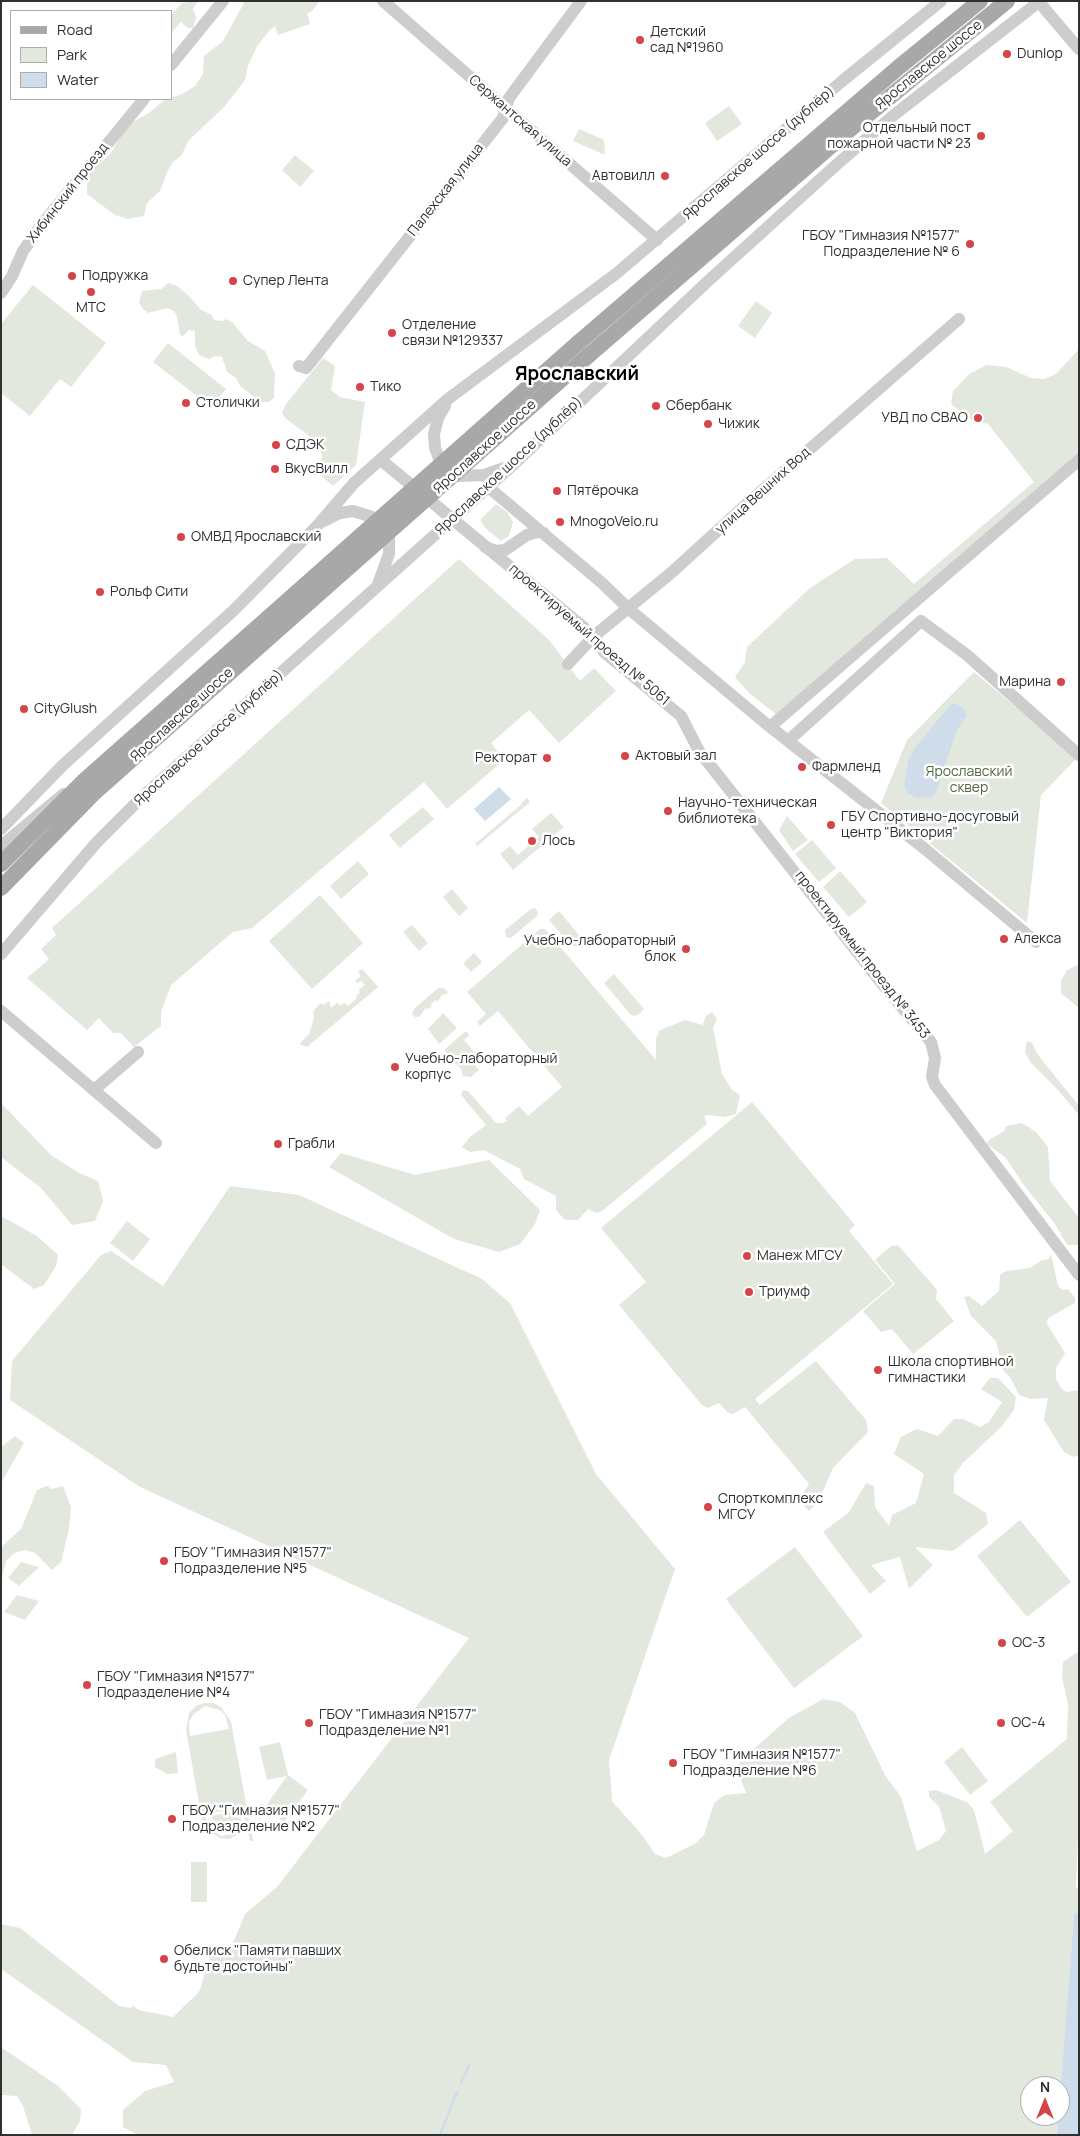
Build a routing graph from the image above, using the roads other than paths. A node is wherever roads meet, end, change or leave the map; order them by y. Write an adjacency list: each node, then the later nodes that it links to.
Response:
1 (223, 1): 9 (street)
2 (383, 1): 11 (street, Сержантская улица)
3 (581, 1): 11 (street, Палехская улица)
4 (941, 1): 14 (street, Ярославское шоссе (дублёр))
5 (980, 1): 17 (main road, Ярославское шоссе)
6 (1007, 1): 13 (main road, Ярославское шоссе)
7 (1039, 1): 8 (street); 12 (street, Ярославское шоссе (дублёр))
8 (1079, 49)
9 (172, 64)
10 (143, 100): 15 (street, Хибинский проезд)
11 (505, 109): 14 (street, Сержантская улица); 18 (street, Палехская улица)
12 (894, 115): 13 (street); 22 (street, Ярославское шоссе (дублёр))
13 (835, 143): 17 (main road, Ярославское шоссе)
14 (657, 240): 19 (street, Ярославское шоссе (дублёр))
15 (1, 293)
16 (959, 319): 30 (street, улица Вешних Вод)
17 (584, 349): 29 (main road, Ярославское шоссе, bridge)
18 (299, 366)
19 (448, 399): 20 (street, Ярославское шоссе (дублёр)); 22 (street)
20 (380, 460): 24 (street, проектируемый проезд № 5061); 25 (street, Ярославское шоссе (дублёр))
21 (1079, 460): 33 (street)
22 (514, 464): 23 (street, Ярославское шоссе (дублёр))
23 (487, 486): 24 (street, Ярославское шоссе (дублёр)); 26 (street)
24 (451, 520): 27 (street, проектируемый проезд № 5061); 28 (street, Ярославское шоссе (дублёр))
25 (318, 524): 28 (street); 38 (street, Ярославское шоссе (дублёр))
26 (544, 533): 27 (street); 30 (street)
27 (484, 547): 31 (street, проектируемый проезд № 5061)
28 (374, 590): 43 (street, Ярославское шоссе (дублёр))
29 (301, 599): 36 (main road, Ярославское шоссе); 41 (main road, Ярославское шоссе)
30 (629, 609): 31 (street, улица Вешних Вод); 33 (street)
31 (594, 636): 32 (street, улица Вешних Вод); 37 (street, проектируемый проезд № 5061)
32 (568, 664)
33 (771, 726): 34 (street)
34 (790, 740): 35 (street); 42 (street)
35 (1079, 755)
36 (85, 780): 39 (street); 40 (main road, Ярославское шоссе)
37 (748, 812): 48 (street, проектируемый проезд № 3453)
38 (1, 829)
39 (1, 846)
40 (1, 864)
41 (1, 888)
42 (1036, 942)
43 (1, 954)
44 (1, 1011): 46 (street)
45 (138, 1052): 46 (street)
46 (94, 1090): 47 (street)
47 (156, 1143)
48 (1079, 1275)

